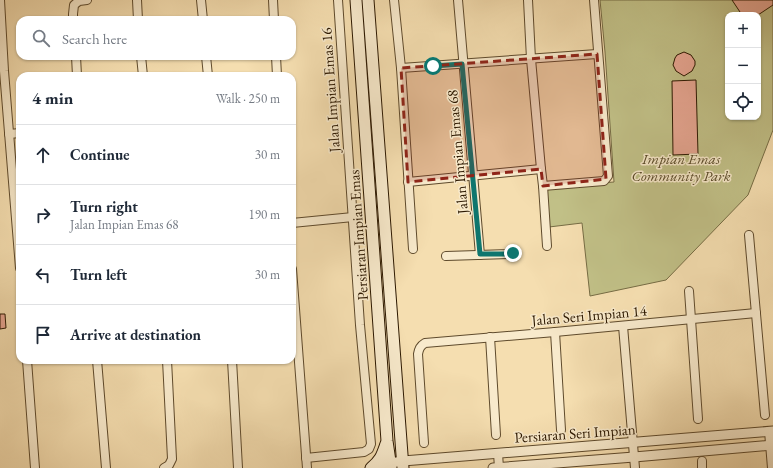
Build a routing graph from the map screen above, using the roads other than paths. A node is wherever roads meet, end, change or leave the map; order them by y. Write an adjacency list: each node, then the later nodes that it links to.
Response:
1 (0, 0): 30 (street)
2 (86, 0): 13 (street)
3 (137, 0): 14 (street)
4 (202, 0): 15 (street)
5 (272, 0): 16 (street)
6 (338, 0): 36 (street, Jalan Impian Emas 16)
7 (356, 0): 60 (main road, Persiaran Impian Emas)
8 (368, 0): 71 (main road, Persiaran Impian Emas)
9 (394, 0): 24 (street)
10 (458, 0): 23 (street, Jalan Impian Emas 68)
11 (528, 0): 18 (street)
12 (594, 0): 17 (street)
13 (73, 16)
14 (138, 16)
15 (203, 16)
16 (274, 16)
17 (597, 54): 18 (street); 34 (street)
18 (531, 59): 23 (street); 31 (street)
19 (76, 60): 25 (street)
20 (141, 60): 26 (street)
21 (206, 60): 27 (street)
22 (276, 60): 28 (street)
23 (462, 64): 24 (street); 32 (street, Jalan Impian Emas 68)
24 (401, 68): 33 (street)
25 (78, 72)
26 (143, 72)
27 (208, 72)
28 (277, 72)
29 (16, 133): 30 (street)
30 (9, 134): 35 (street)
31 (541, 169): 32 (street); 34 (street)
32 (473, 176): 33 (street); 42 (street, Jalan Impian Emas 68)
33 (408, 182): 40 (street)
34 (544, 186): 39 (street)
35 (16, 211)
36 (353, 217): 37 (street); 68 (street, Jalan Impian Emas 16)
37 (296, 223)
38 (749, 235): 45 (street)
39 (548, 246)
40 (413, 249)
41 (513, 253): 42 (street)
42 (480, 254): 43 (street)
43 (446, 256)
44 (689, 291): 46 (street)
45 (756, 313): 46 (street, Jalan Seri Impian 14); 55 (street)
46 (691, 320): 47 (street, Jalan Seri Impian 14); 56 (street)
47 (623, 326): 48 (street, Jalan Seri Impian 14); 62 (street)
48 (555, 332): 49 (street, Jalan Seri Impian 14); 57 (street)
49 (490, 337): 59 (street); 61 (street, Jalan Seri Impian 14)
50 (296, 353): 68 (street)
51 (27, 364): 73 (street)
52 (97, 364): 74 (street)
53 (167, 364): 75 (street)
54 (232, 364): 76 (street)
55 (765, 415)
56 (698, 419)
57 (561, 430)
58 (771, 431): 62 (street, Persiaran Seri Impian); 63 (street)
59 (496, 435)
60 (387, 441): 72 (main road, Persiaran Impian Emas); 78 (main road)
61 (424, 443)
62 (633, 443): 64 (street, Persiaran Seri Impian); 67 (street)
63 (771, 445): 67 (street, Persiaran Seri Impian); 81 (street)
64 (568, 448): 65 (street, Persiaran Seri Impian); 69 (street)
65 (539, 450): 66 (street, Persiaran Seri Impian); 70 (street)
66 (498, 453): 71 (street, Persiaran Seri Impian); 79 (street)
67 (634, 457): 69 (street, Persiaran Seri Impian); 80 (street)
68 (306, 458): 77 (street)
69 (568, 462): 70 (street, Persiaran Seri Impian)
70 (540, 464): 79 (street, Persiaran Seri Impian)
71 (403, 465): 72 (street, Persiaran Seri Impian)
72 (387, 466)
73 (35, 468)
74 (106, 468)
75 (164, 468)
76 (238, 468)
77 (307, 468)
78 (371, 468)
79 (497, 468)
80 (635, 468)
81 (772, 468)

